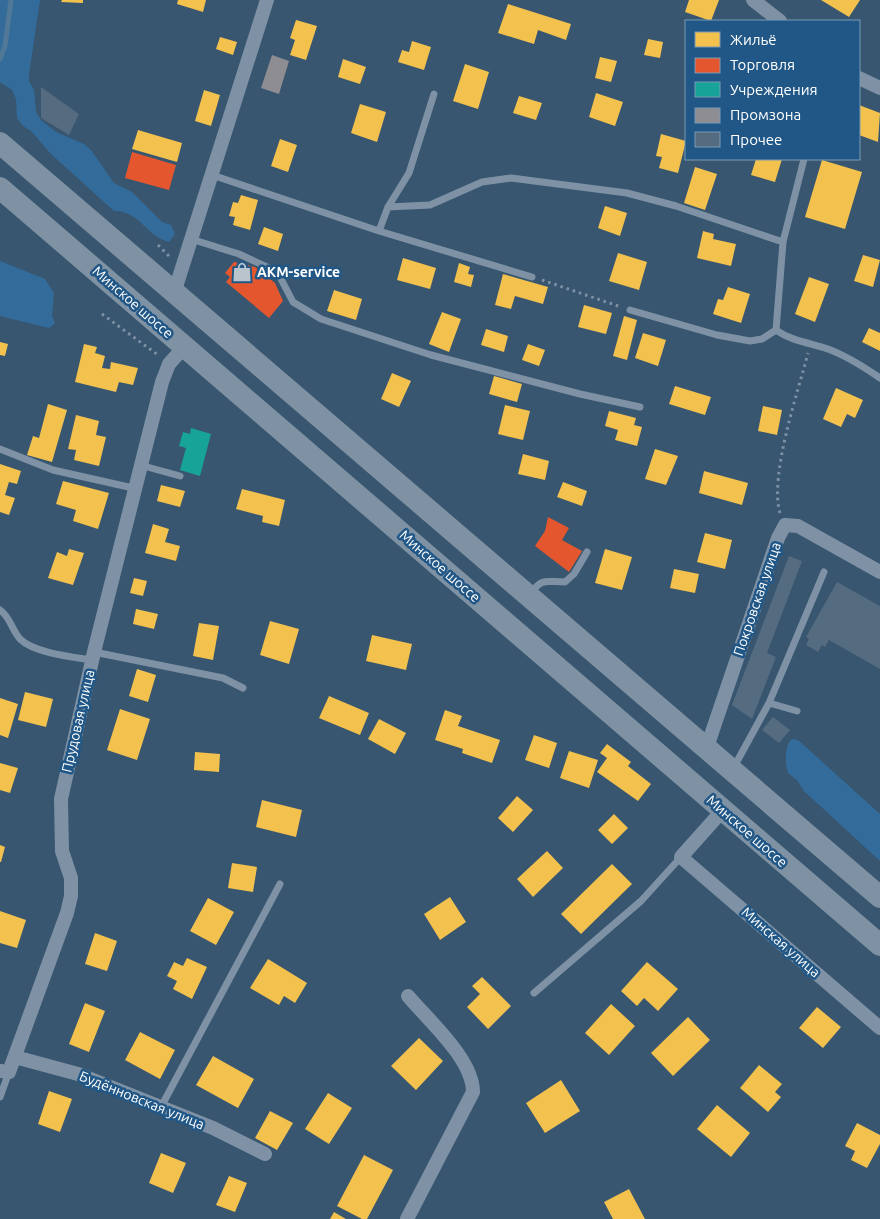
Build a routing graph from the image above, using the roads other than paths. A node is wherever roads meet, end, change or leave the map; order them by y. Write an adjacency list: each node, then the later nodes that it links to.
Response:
1 (267, 0): 9 (street)
2 (752, 0): 3 (street)
3 (779, 20)
4 (860, 78): 5 (street)
5 (880, 88)
6 (434, 94): 11 (lane)
7 (0, 142): 16 (highway)
8 (804, 160): 14 (lane)
9 (212, 175): 12 (lane); 13 (street)
10 (0, 188): 19 (highway, Минское шоссе)
11 (388, 207): 12 (lane); 14 (lane)
12 (379, 231): 15 (lane)
13 (191, 239): 16 (street); 21 (lane)
14 (783, 242): 18 (lane)
15 (532, 277)
16 (175, 290): 29 (highway)
17 (630, 310): 18 (lane)
18 (776, 330): 20 (lane)
19 (185, 346): 23 (street, Прудовая улица); 37 (highway, Минское шоссе)
20 (880, 378)
21 (640, 407)
22 (0, 449): 25 (lane)
23 (140, 465): 24 (lane); 25 (street, Прудовая улица)
24 (180, 476)
25 (133, 488): 31 (street, Прудовая улица)
26 (587, 552): 29 (lane)
27 (824, 572): 33 (lane)
28 (880, 572): 35 (street, Покровская улица)
29 (529, 595): 35 (highway)
30 (0, 610): 31 (lane)
31 (93, 656): 32 (lane); 45 (street, Прудовая улица)
32 (243, 688)
33 (769, 703): 34 (lane); 36 (lane)
34 (797, 711)
35 (707, 747): 36 (highway)
36 (733, 769): 40 (highway)
37 (723, 810): 38 (street); 41 (highway, Минское шоссе)
38 (681, 856): 42 (lane); 44 (street, Минская улица)
39 (280, 884): 48 (lane)
40 (880, 897)
41 (880, 945)
42 (534, 993)
43 (408, 996): 50 (street)
44 (880, 1028)
45 (15, 1057): 46 (street, Прудовая улица); 48 (street, Будённовская улица)
46 (4, 1072): 47 (lane, Прудовая улица)
47 (0, 1097)
48 (161, 1107): 49 (street, Будённовская улица)
49 (265, 1154)
50 (407, 1219)

